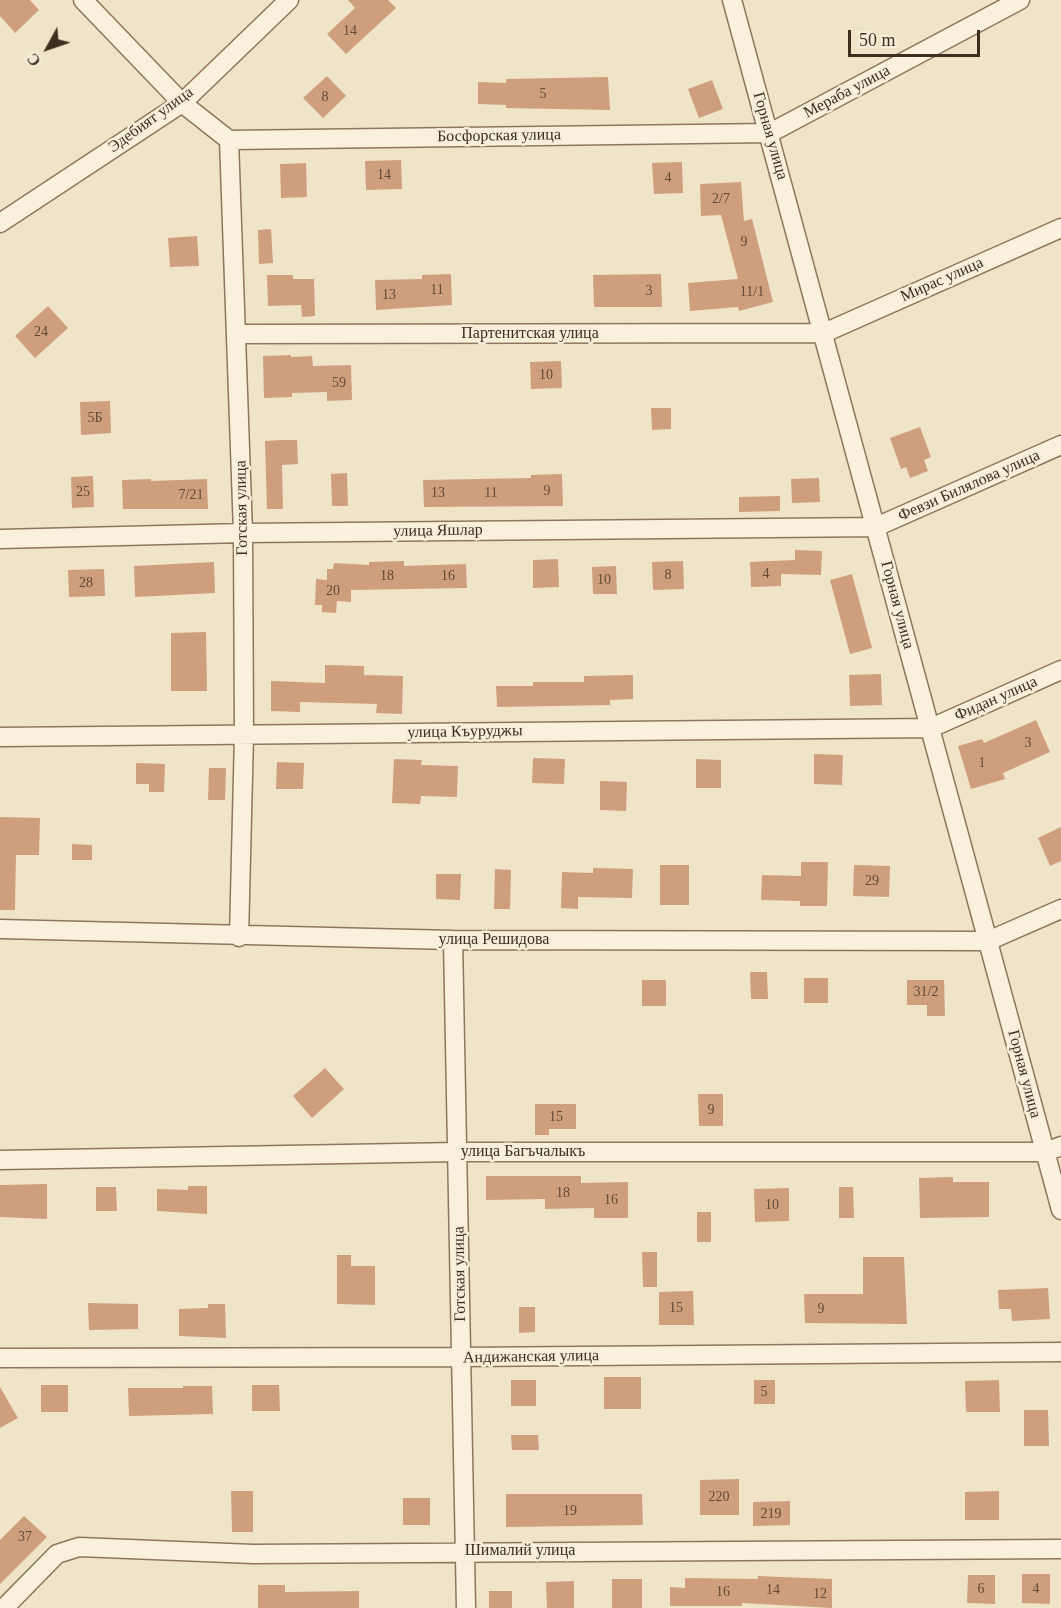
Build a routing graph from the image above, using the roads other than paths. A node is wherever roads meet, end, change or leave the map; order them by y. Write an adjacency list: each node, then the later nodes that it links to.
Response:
1 (83, 0): 5 (street)
2 (289, 0): 5 (street, Эдебият улица)
3 (732, 0): 6 (street, Горная улица)
4 (1020, 0): 6 (street, Мераба улица)
5 (182, 103): 7 (street); 8 (street, Эдебият улица)
6 (770, 133): 7 (street, Босфорская улица); 10 (street, Горная улица)
7 (229, 140): 11 (street, Готская улица)
8 (0, 223)
9 (1061, 228): 10 (street, Мирас улица)
10 (824, 333): 11 (street, Партенитская улица); 13 (street, Горная улица)
11 (237, 334): 14 (street, Готская улица)
12 (1061, 445): 13 (street, Февзи Билялова улица)
13 (876, 527): 14 (street, улица Яшлар); 17 (street, Горная улица)
14 (243, 533): 15 (street, улица Яшлар); 18 (street, Готская улица)
15 (0, 539)
16 (1061, 670): 17 (street, Фидан улица)
17 (931, 728): 18 (street, улица Къуруджы); 24 (street, Горная улица)
18 (244, 735): 19 (street, улица Къуруджы); 22 (street, Готская улица)
19 (0, 736)
20 (1061, 909): 24 (street)
21 (0, 929): 22 (street, улица Решидова)
22 (239, 937): 23 (street, улица Решидова)
23 (453, 940): 24 (street, улица Решидова); 26 (street, Готская улица)
24 (988, 941): 25 (street, Горная улица)
25 (1053, 1149): 26 (street, улица Багъчалыкъ); 28 (street, Горная улица)
26 (458, 1152): 27 (street, улица Багъчалыкъ); 30 (street, Готская улица)
27 (0, 1160)
28 (1061, 1210)
29 (1061, 1352): 30 (street, Андижанская улица)
30 (462, 1357): 31 (street, Андижанская улица); 33 (street, Готская улица)
31 (0, 1358)
32 (1061, 1549): 33 (street, Шималий улица)
33 (465, 1551): 34 (street, Шималий улица); 35 (street, Готская улица)
34 (4, 1608)
35 (466, 1608)

